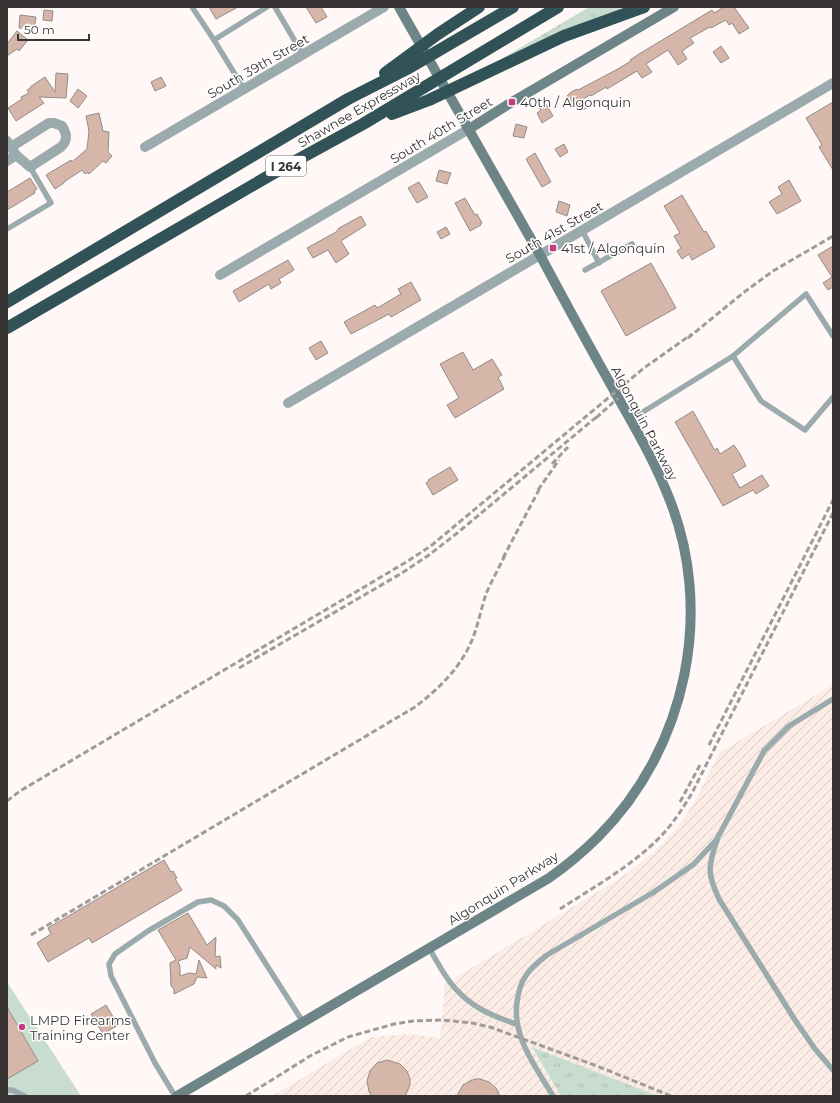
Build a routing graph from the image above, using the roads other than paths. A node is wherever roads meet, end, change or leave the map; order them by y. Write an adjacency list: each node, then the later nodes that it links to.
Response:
1 (192, 7): 11 (lane)
2 (267, 7): 11 (lane)
3 (275, 7): 12 (lane)
4 (384, 7): 12 (street, South 39th Street)
5 (400, 7): 17 (street, Algonquin Parkway)
6 (479, 7): 13 (highway)
7 (512, 7): 13 (highway, Shawnee Expressway / I 264)
8 (558, 7): 16 (highway, Shawnee Expressway / I 264)
9 (644, 7): 16 (highway)
10 (674, 7): 17 (street, South 40th Street)
11 (214, 40): 15 (lane)
12 (303, 55): 15 (street, South 39th Street)
13 (405, 65): 29 (highway, Shawnee Expressway / I 264)
14 (833, 83): 23 (street, South 41st Street)
15 (244, 89): 19 (street, South 39th Street)
16 (363, 124): 30 (highway, Shawnee Expressway / I 264)
17 (469, 129): 25 (street, Algonquin Parkway); 28 (street, South 40th Street)
18 (12, 147): 20 (street); 21 (street); 21 (street)
19 (145, 147)
20 (7, 161)
21 (30, 167): 22 (lane)
22 (7, 229)
23 (582, 230): 25 (street, South 41st Street); 26 (lane)
24 (632, 244): 26 (lane)
25 (540, 255): 34 (street, South 41st Street); 35 (street, Algonquin Parkway)
26 (598, 263): 27 (lane)
27 (585, 270)
28 (220, 275)
29 (7, 302)
30 (7, 328)
31 (833, 336): 32 (lane)
32 (733, 356): 33 (lane); 35 (lane)
33 (833, 397)
34 (288, 403)
35 (630, 420): 38 (street, Algonquin Parkway)
36 (833, 699): 37 (lane)
37 (717, 839): 40 (lane); 41 (lane)
38 (429, 948): 39 (street, Algonquin Parkway); 40 (lane)
39 (303, 1022): 44 (street, Algonquin Parkway); 44 (lane)
40 (516, 1024): 45 (lane)
41 (833, 1070)
42 (7, 1090): 43 (lane)
43 (25, 1096)
44 (176, 1096)
45 (553, 1096)

